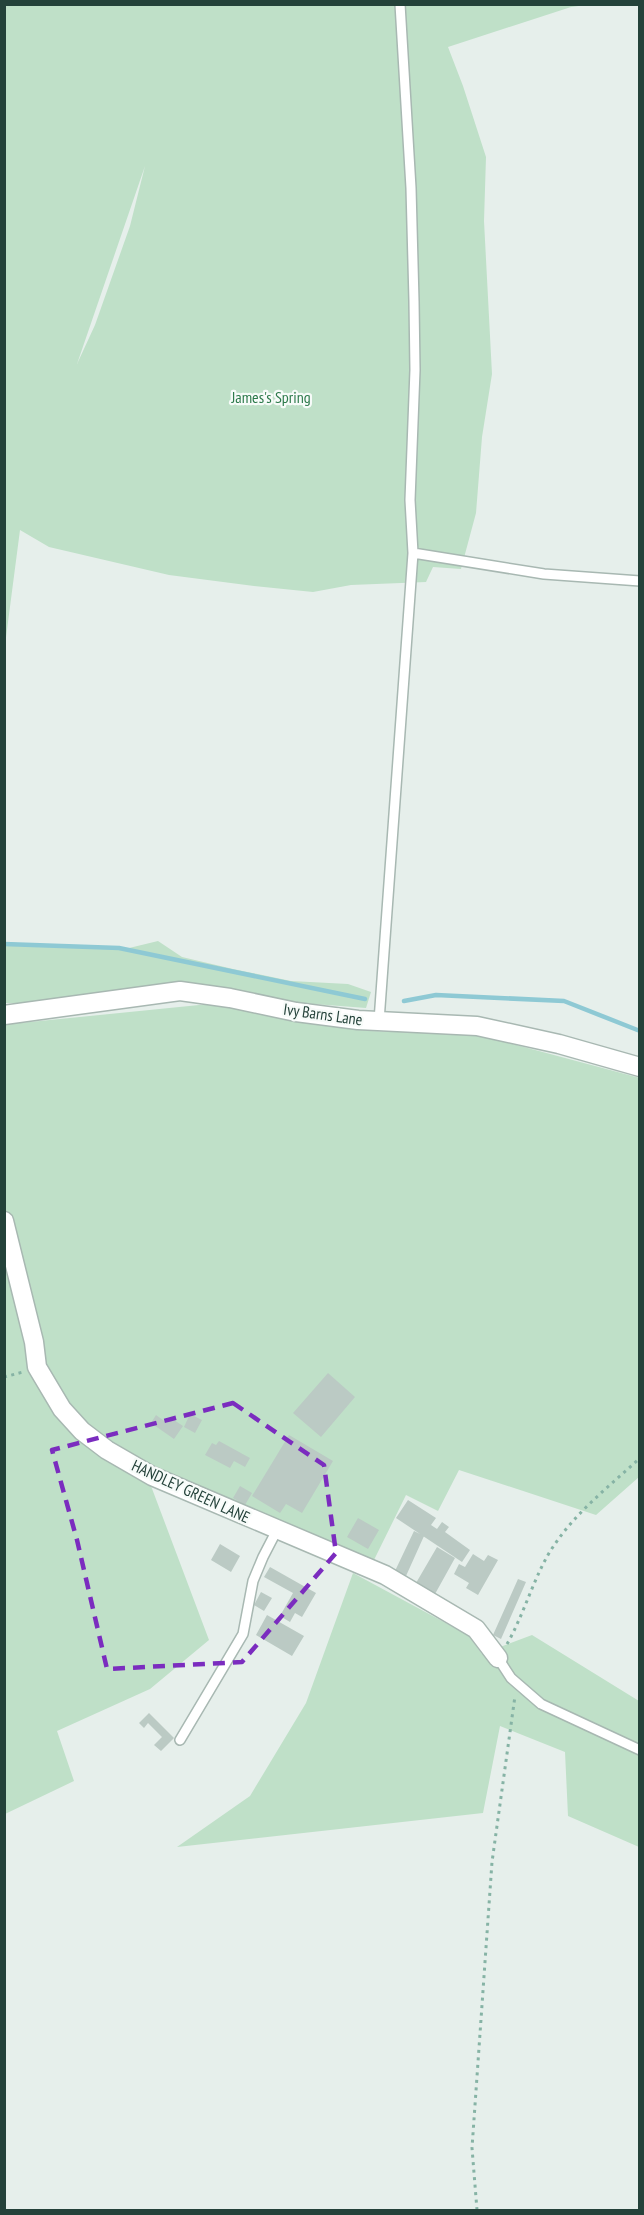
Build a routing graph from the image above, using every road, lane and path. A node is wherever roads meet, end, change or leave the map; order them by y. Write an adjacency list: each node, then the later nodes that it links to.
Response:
1 (399, 4): 2 (lane)
2 (413, 554): 3 (lane); 5 (lane)
3 (639, 581)
4 (4, 1015): 5 (street, Ivy Barns Lane)
5 (379, 1021): 6 (street, Ivy Barns Lane)
6 (639, 1067)
7 (4, 1221): 9 (street, HANDLEY GREEN LANE)
8 (639, 1458): 10 (path)
9 (277, 1530): 10 (street, HANDLEY GREEN LANE); 12 (lane)
10 (498, 1658): 11 (lane)
11 (522, 1688): 13 (lane); 14 (path)
12 (180, 1740)
13 (639, 1750)
14 (477, 2211)

